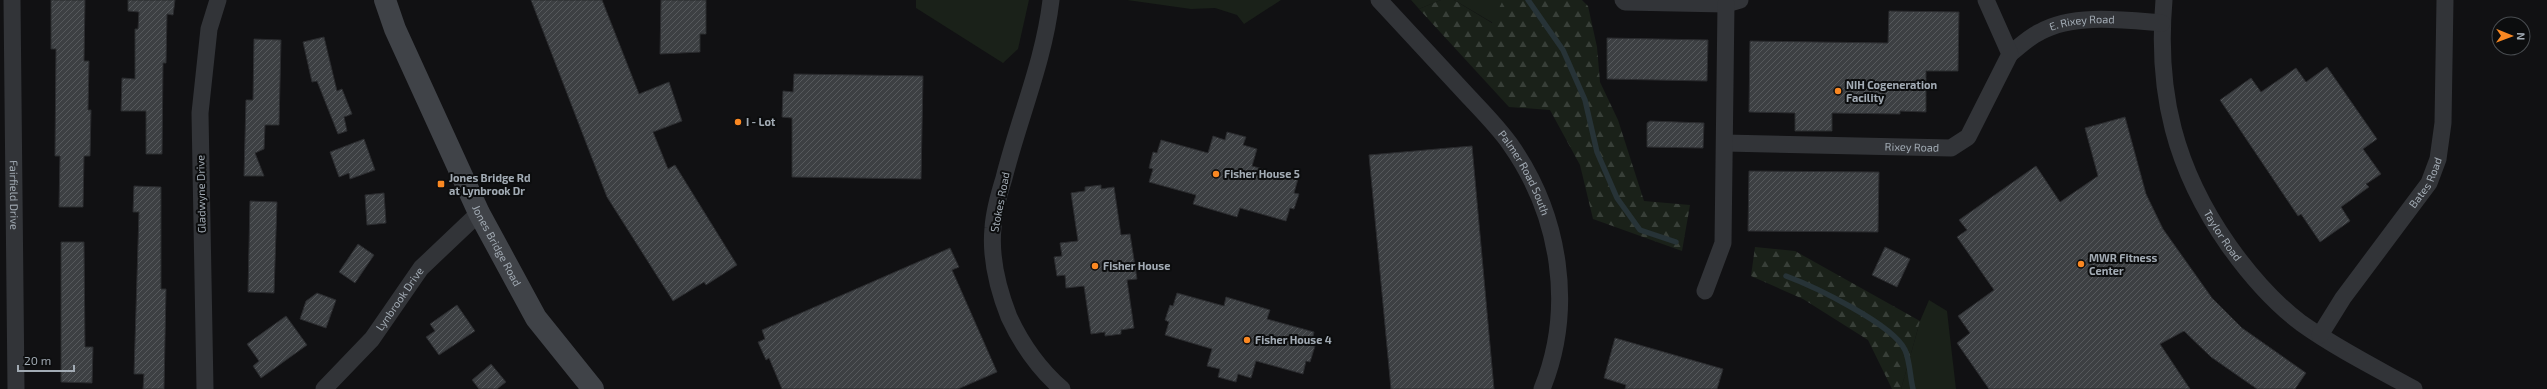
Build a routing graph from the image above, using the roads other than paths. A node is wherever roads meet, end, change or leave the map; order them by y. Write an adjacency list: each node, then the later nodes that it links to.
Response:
1 (12, 0): 17 (street, Fairfield Drive)
2 (218, 0): 18 (street, Gladwyne Drive)
3 (385, 0): 14 (main road, Jones Bridge Road)
4 (1051, 0): 21 (street, Stokes Road)
5 (1379, 0): 22 (street, Palmer Road South)
6 (1622, 0): 10 (street)
7 (1986, 0): 12 (street)
8 (2164, 0): 11 (street, Taylor Road)
9 (2445, 0): 16 (street, Bates Road)
10 (1733, 2): 13 (street)
11 (2162, 23): 12 (street, E. Rixey Road); 16 (street, Taylor Road)
12 (2010, 54): 13 (street, Rixey Road)
13 (1725, 143): 15 (street)
14 (479, 214): 19 (street, Lynbrook Drive); 20 (main road, Jones Bridge Road)
15 (1705, 291)
16 (2320, 335): 23 (street, Taylor Road)
17 (16, 389)
18 (205, 389)
19 (324, 389)
20 (593, 389)
21 (1062, 389)
22 (1542, 389)
23 (2414, 389)

